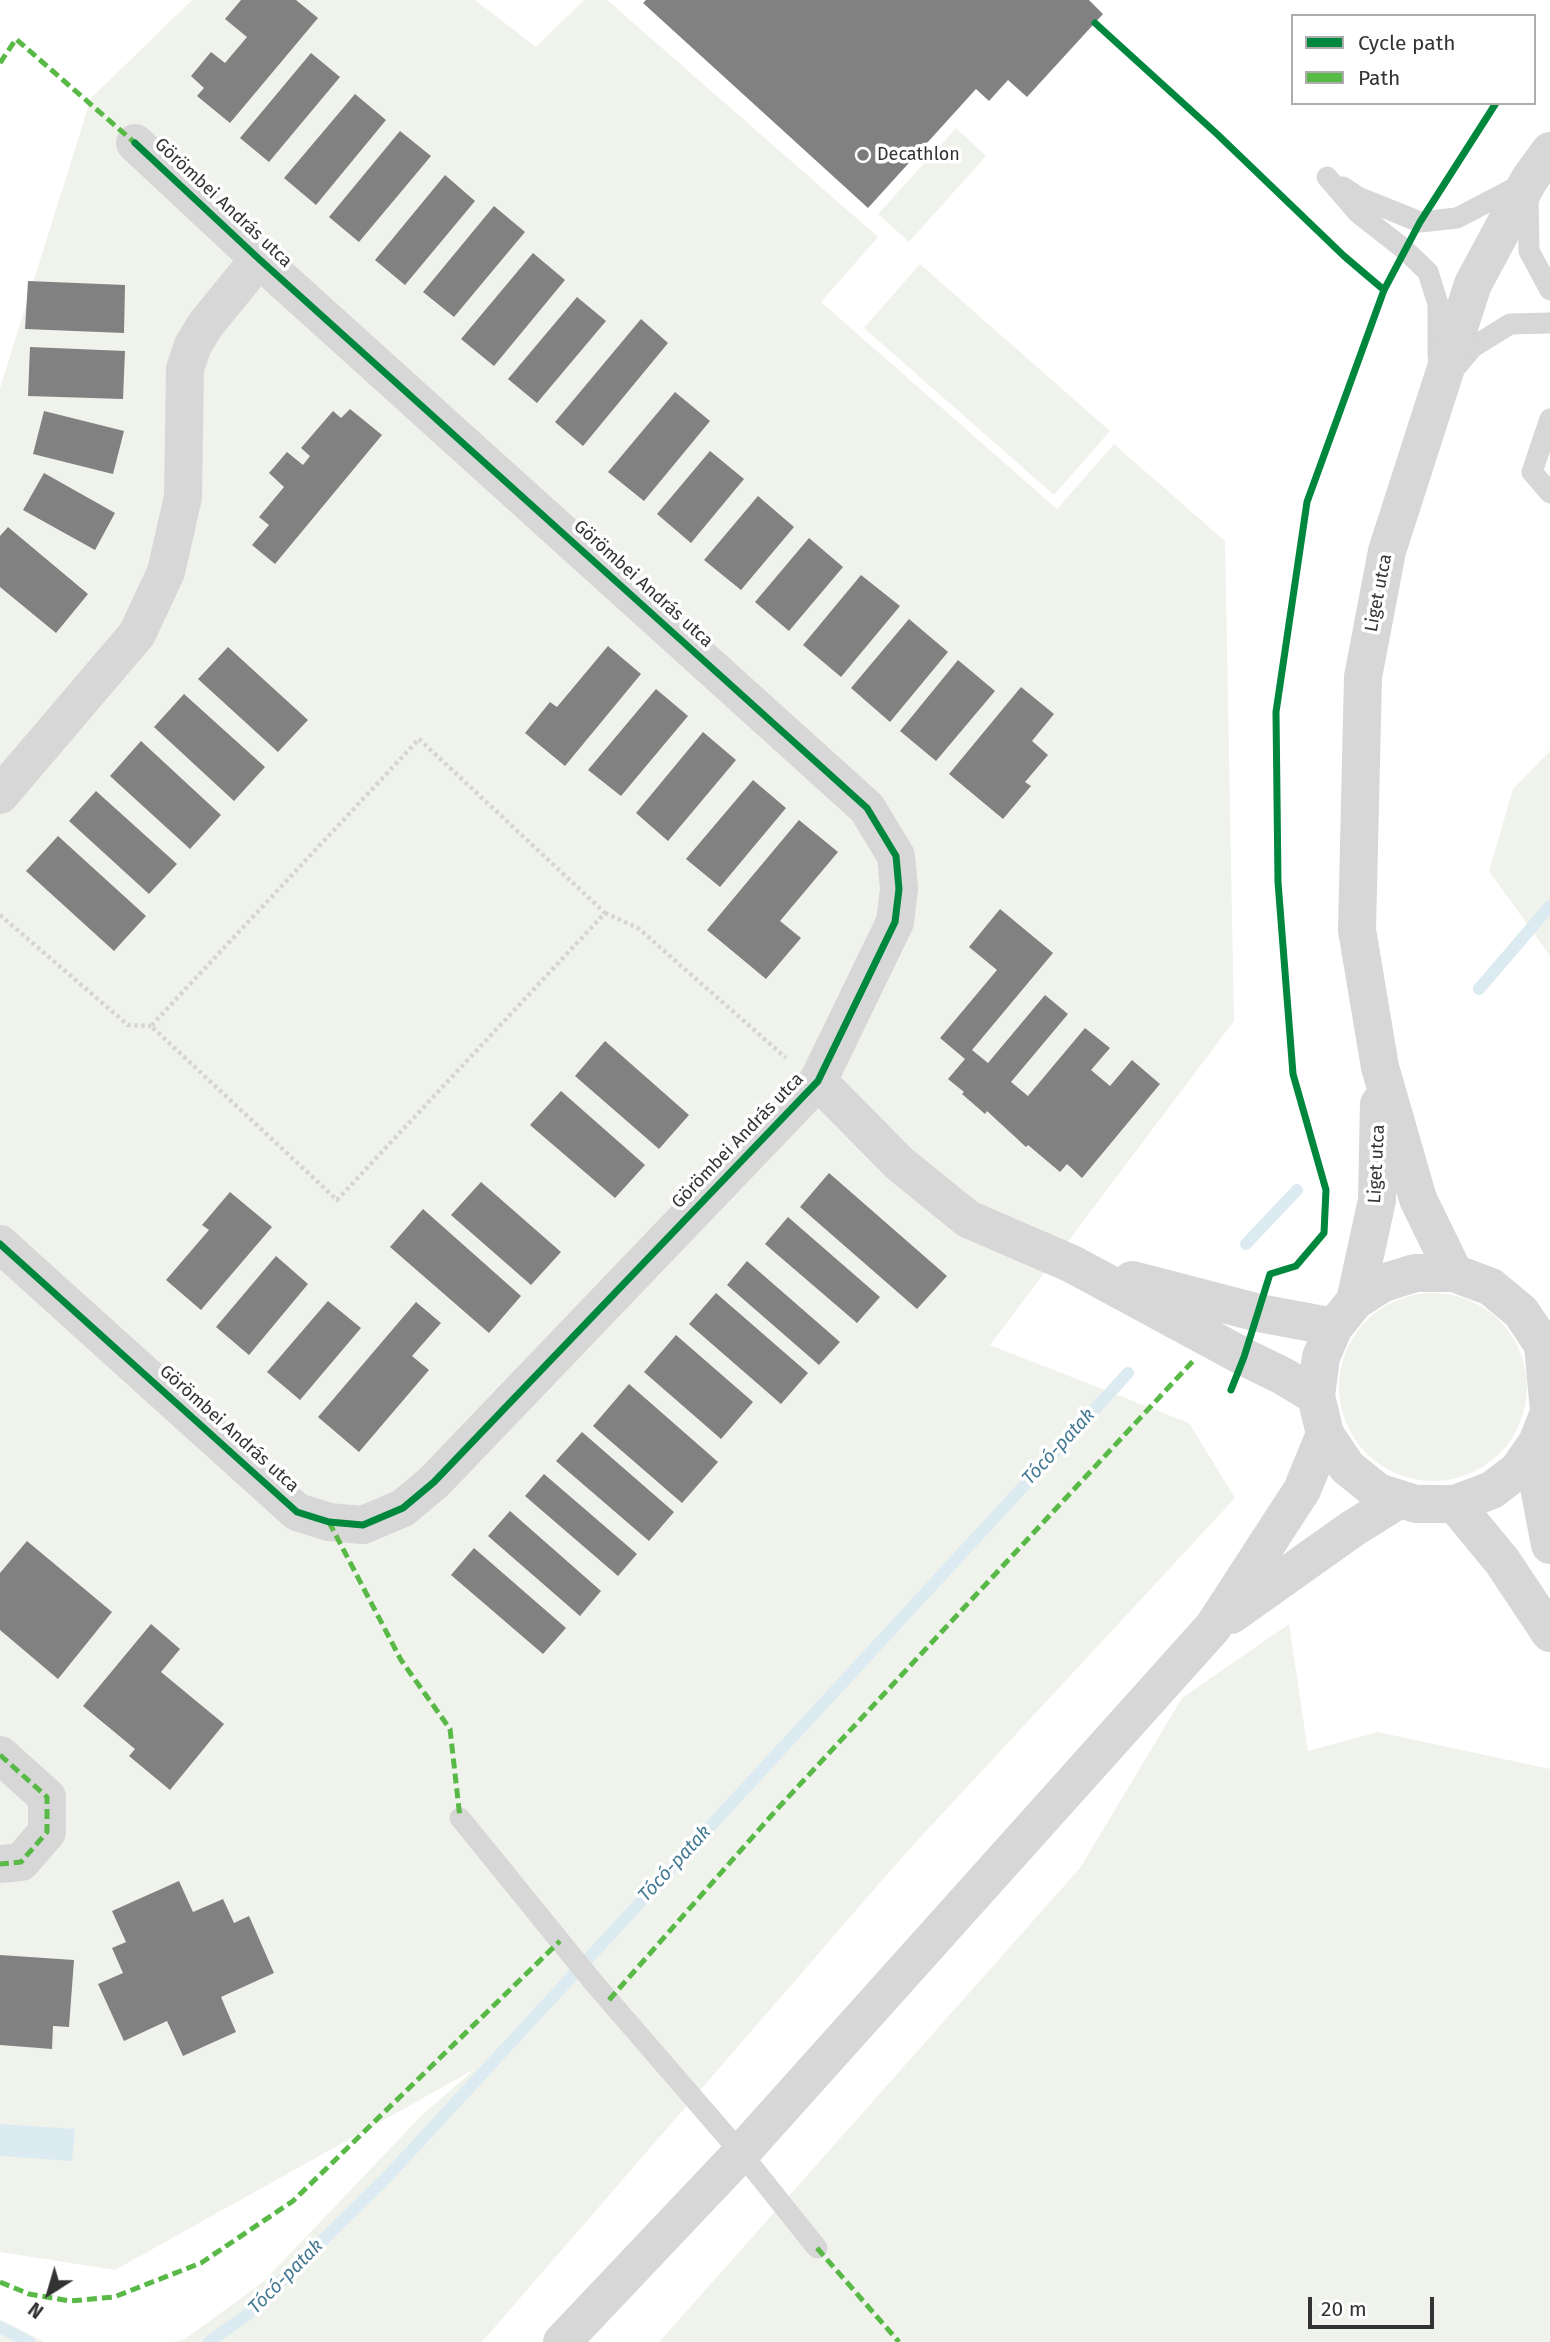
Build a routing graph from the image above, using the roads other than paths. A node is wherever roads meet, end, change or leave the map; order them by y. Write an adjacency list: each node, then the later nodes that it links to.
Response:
1 (135, 143): 3 (street, Görömbei András utca)
2 (1540, 165): 4 (lane); 6 (street, Liget utca); 6 (lane)
3 (259, 259): 9 (street, Görömbei András utca); 11 (street, Görömbei András utca)
4 (1550, 290)
5 (1550, 323): 6 (lane)
6 (1438, 390): 10 (street, Liget utca)
7 (1550, 419): 8 (lane)
8 (1550, 493)
9 (0, 796)
10 (1380, 1066): 14 (street, Liget utca); 16 (street, Liget utca)
11 (818, 1081): 12 (street, Görömbei András utca); 13 (street, Görömbei András utca)
12 (0, 1244)
13 (1072, 1264): 16 (street, Görömbei András utca); 17 (street, Görömbei András utca)
14 (1454, 1273): 15 (street); 16 (street)
15 (1536, 1311): 18 (street)
16 (1345, 1314): 17 (street)
17 (1316, 1396): 19 (street)
18 (1545, 1421): 21 (street); 22 (street)
19 (1325, 1434): 20 (street); 23 (street)
20 (1400, 1499): 21 (street); 23 (street)
21 (1455, 1504): 24 (street)
22 (1550, 1545)
23 (1213, 1627): 28 (street)
24 (1550, 1633)
25 (0, 1755): 27 (street)
26 (460, 1818): 28 (lane)
27 (0, 1864)
28 (741, 2153): 29 (lane); 30 (street)
29 (817, 2248)
30 (562, 2342)

